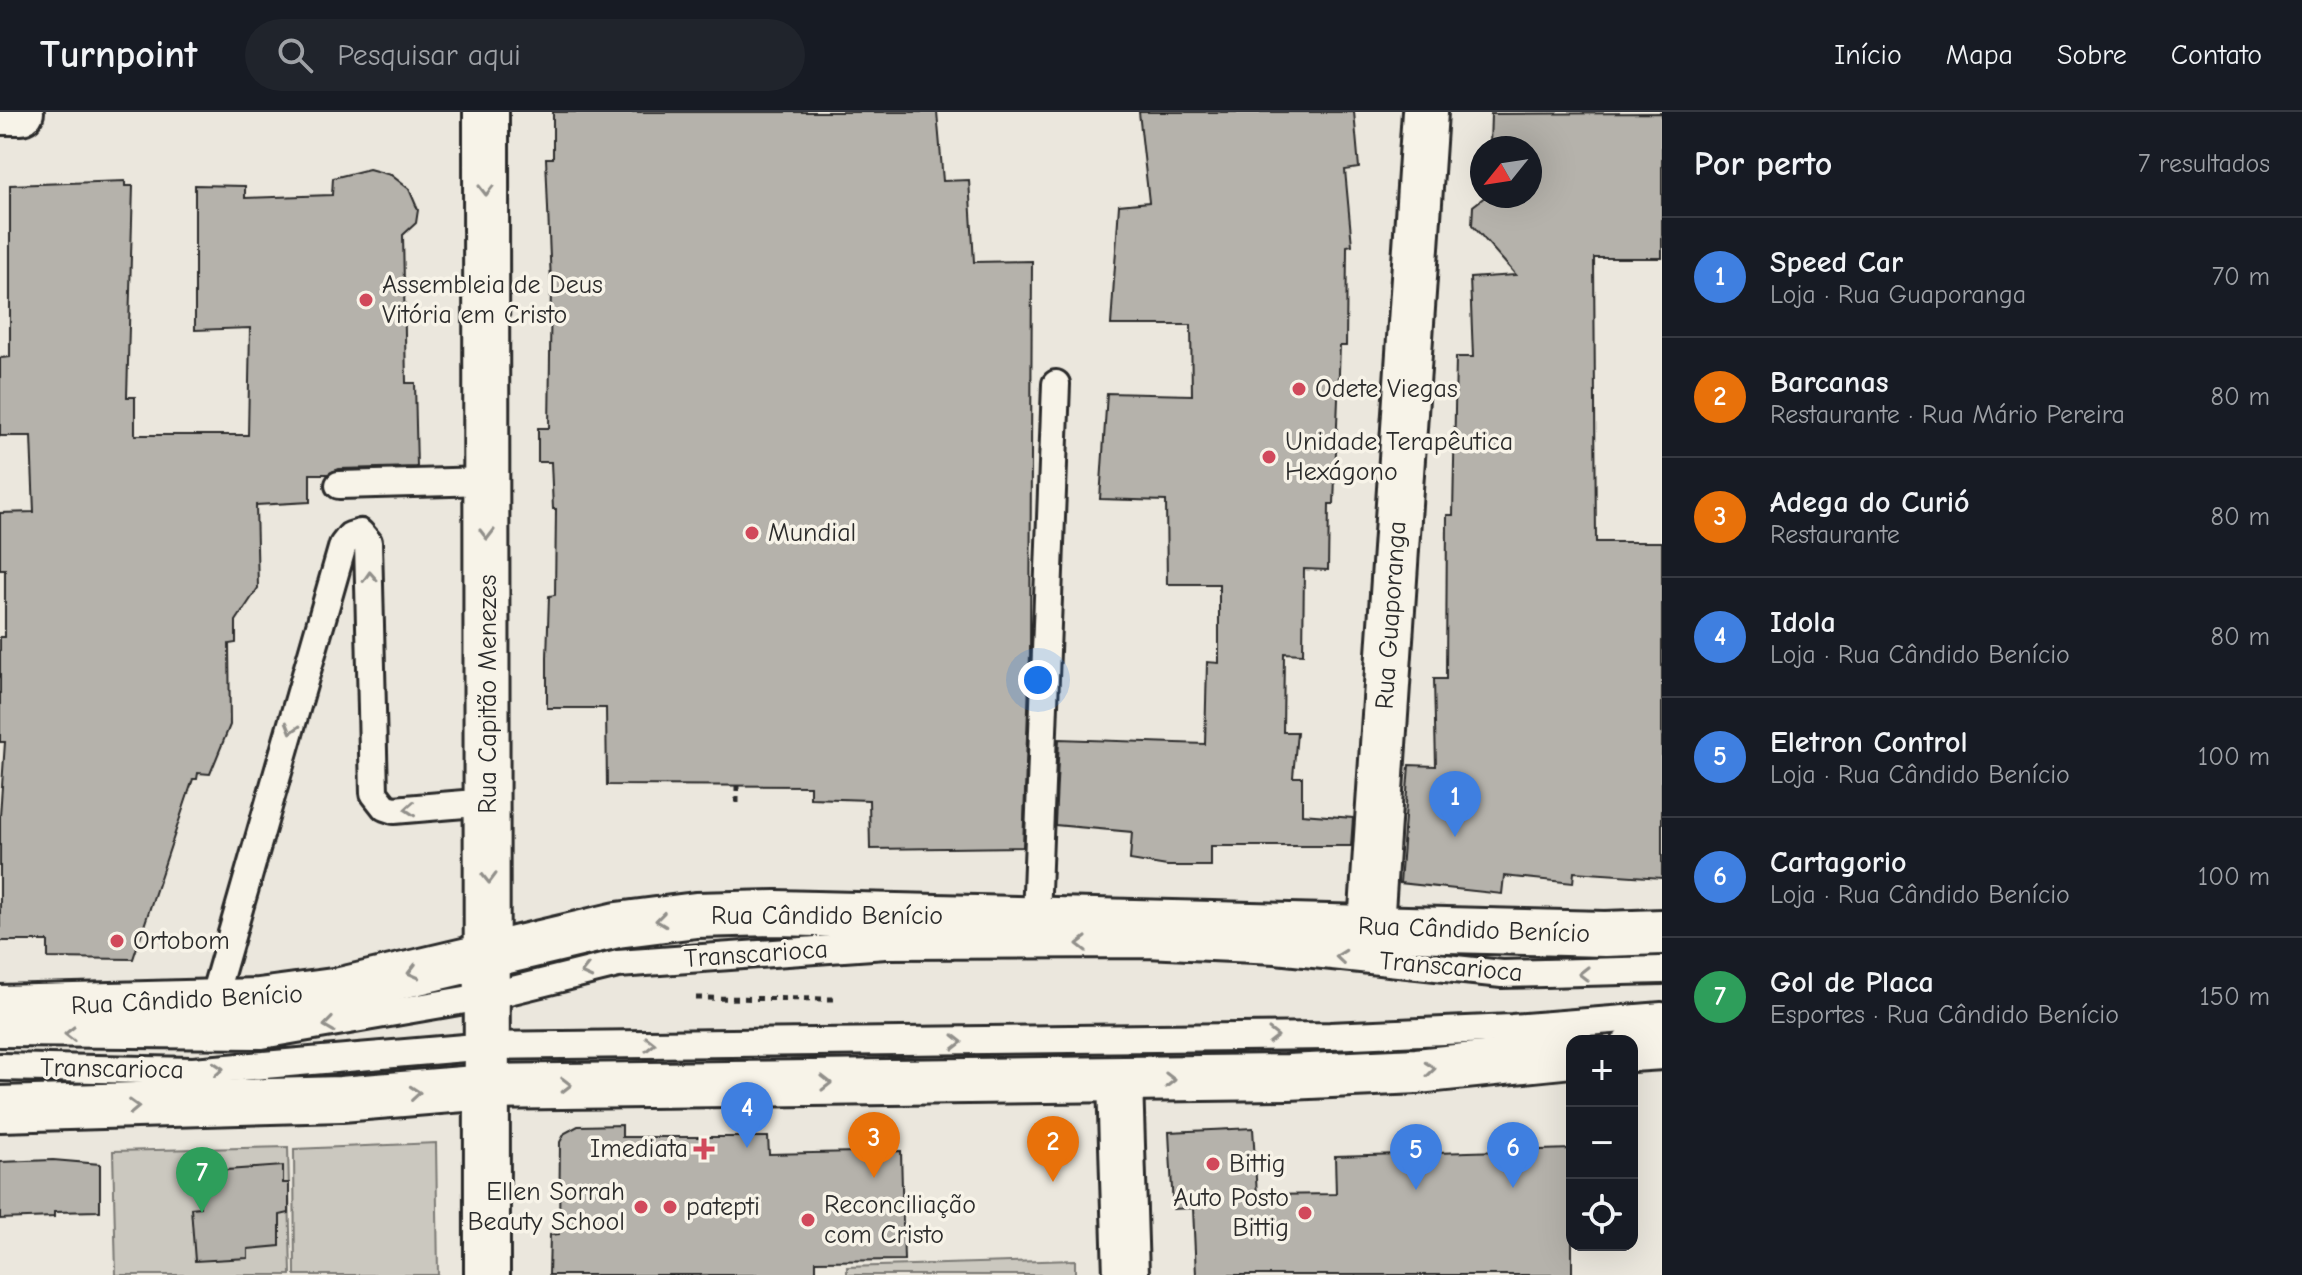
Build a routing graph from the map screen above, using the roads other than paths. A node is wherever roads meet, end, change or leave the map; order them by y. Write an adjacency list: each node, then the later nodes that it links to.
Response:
1 (0, 112): 2 (main road)
2 (21, 112)
3 (486, 112): 6 (main road, Rua Capitão Menezes, one-way to 6)
4 (1425, 112): 10 (main road, Rua Guaporanga)
5 (1056, 384): 9 (lane)
6 (487, 481): 7 (lane); 8 (main road, Rua Capitão Menezes, one-way to 8)
7 (339, 485)
8 (488, 802): 13 (main road, Rua Capitão Menezes, one-way to 13); 14 (lane, one-way to 14)
9 (1036, 918): 10 (main road, Rua Cândido Benício); 13 (main road, Rua Cândido Benício, one-way to 13)
10 (1371, 926): 11 (main road, Rua Cândido Benício)
11 (1662, 932)
12 (1662, 970): 13 (lane, Transcarioca, one-way to 13)
13 (488, 975): 14 (main road, Rua Cândido Benício, one-way to 14); 17 (lane, Transcarioca, one-way to 17); 22 (main road, Rua Capitão Menezes)
14 (212, 1003): 15 (main road, Rua Cândido Benício)
15 (0, 1008)
16 (1662, 1016): 22 (lane, Transcarioca, one-way to 16)
17 (0, 1033)
18 (1662, 1047): 19 (main road)
19 (1638, 1049)
20 (1566, 1056): 23 (main road, one-way to 20)
21 (0, 1067): 22 (lane, Transcarioca, one-way to 22)
22 (488, 1067): 23 (main road, one-way to 23); 24 (main road, one-way to 22); 25 (main road, Rua Capitão Menezes)
23 (1120, 1081): 26 (main road)
24 (0, 1109)
25 (487, 1275)
26 (1126, 1275)

